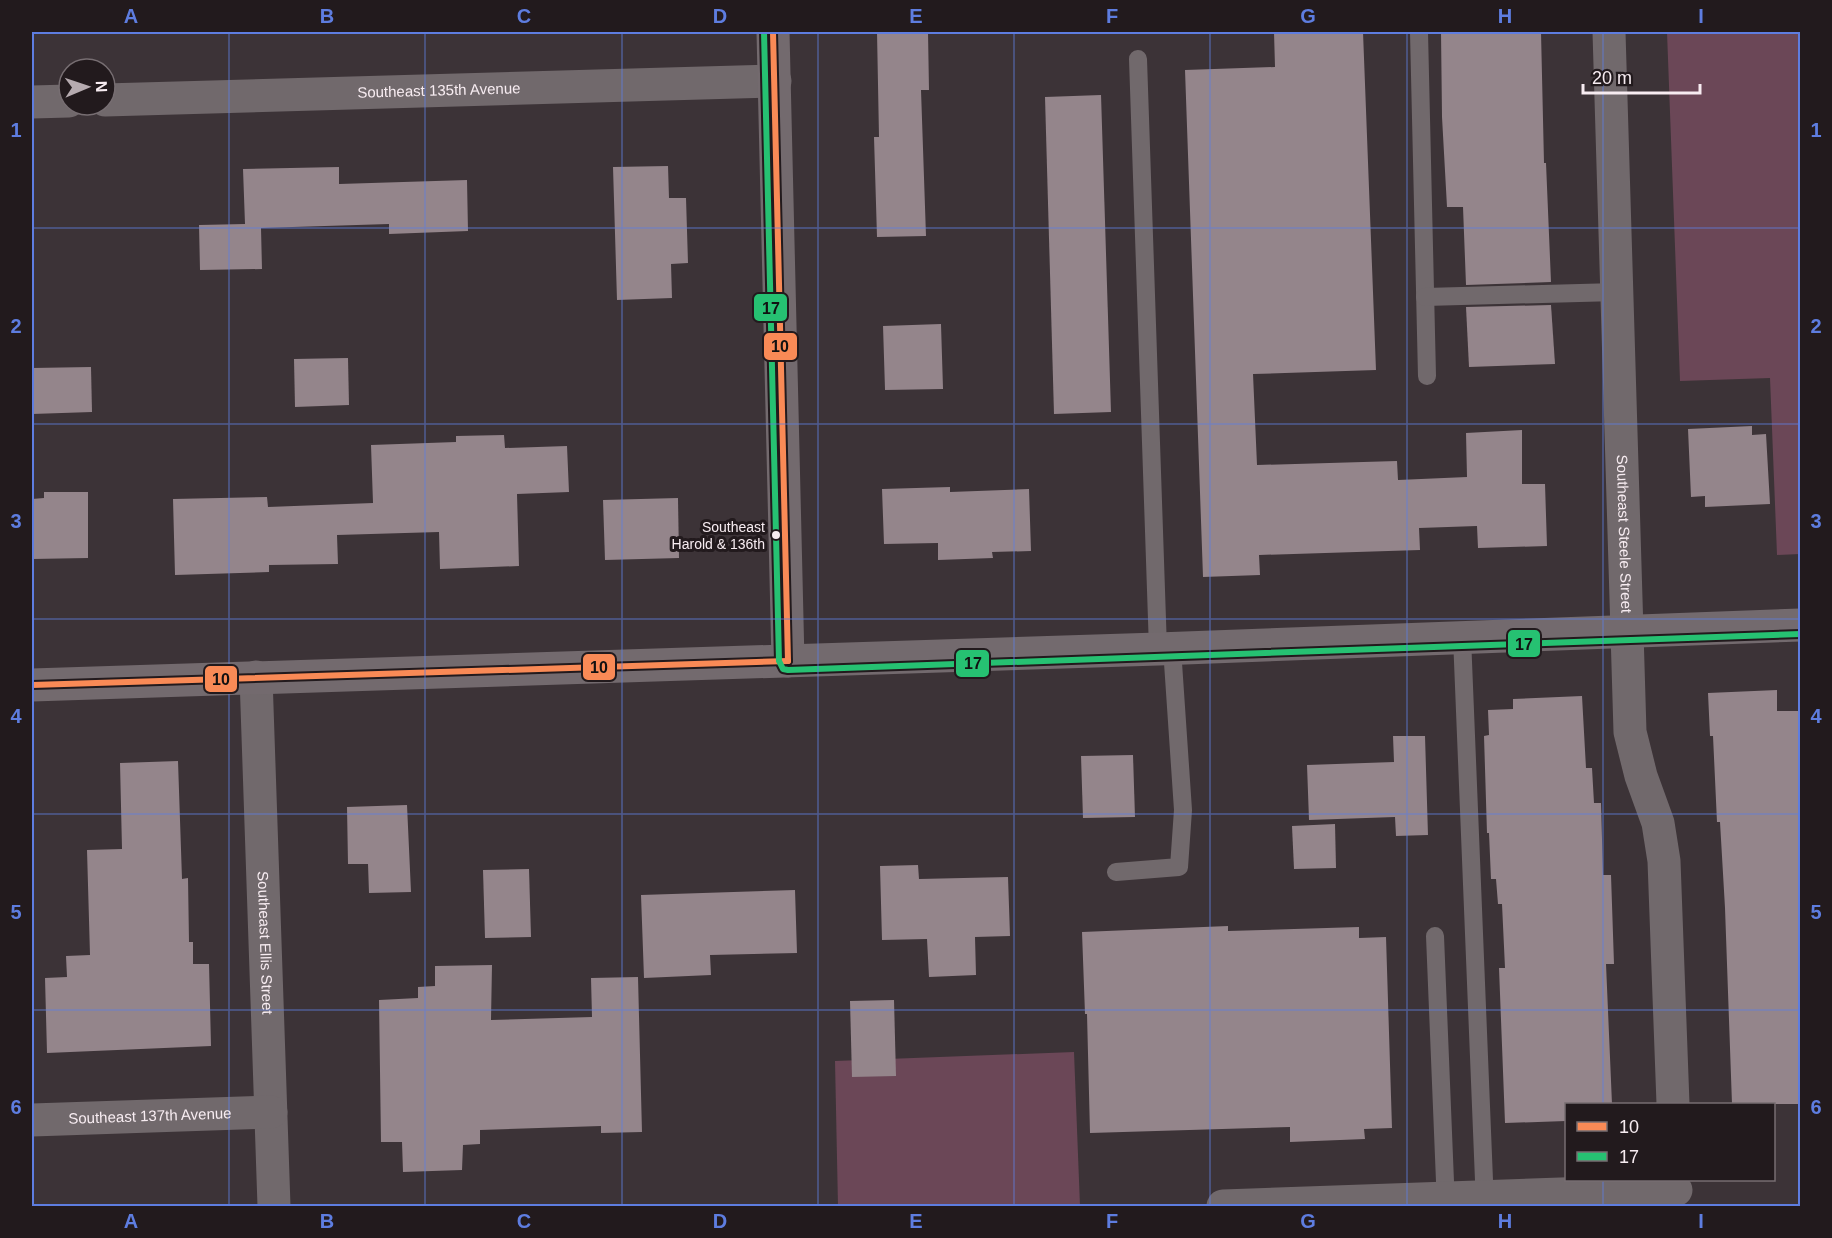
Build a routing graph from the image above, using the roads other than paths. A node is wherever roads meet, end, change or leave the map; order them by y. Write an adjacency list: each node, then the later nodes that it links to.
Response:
1 (774, 32): 5 (street)
2 (1419, 32): 10 (lane)
3 (1609, 32): 9 (street, Southeast Steele Street)
4 (1138, 59): 15 (lane)
5 (775, 81): 6 (street, Southeast 135th Avenue); 16 (street)
6 (117, 100)
7 (57, 101): 8 (street)
8 (32, 102)
9 (1617, 292): 10 (lane); 13 (street, Southeast Steele Street)
10 (1425, 297): 11 (lane)
11 (1427, 376)
12 (1800, 625): 13 (street)
13 (1627, 630): 14 (street); 21 (street, Southeast Steele Street)
14 (1462, 637): 15 (street); 25 (lane)
15 (1165, 649): 16 (street); 19 (lane)
16 (788, 661): 17 (street)
17 (256, 677): 18 (street); 22 (street, Southeast Ellis Street)
18 (32, 685)
19 (1116, 872)
20 (1435, 936): 26 (lane)
21 (1673, 1103)
22 (270, 1112): 23 (street, Southeast 137th Avenue); 27 (street, Southeast Ellis Street)
23 (32, 1120)
24 (1677, 1192): 25 (street)
25 (1485, 1202): 26 (street)
26 (1445, 1203): 28 (street)
27 (274, 1206)
28 (1223, 1206)

